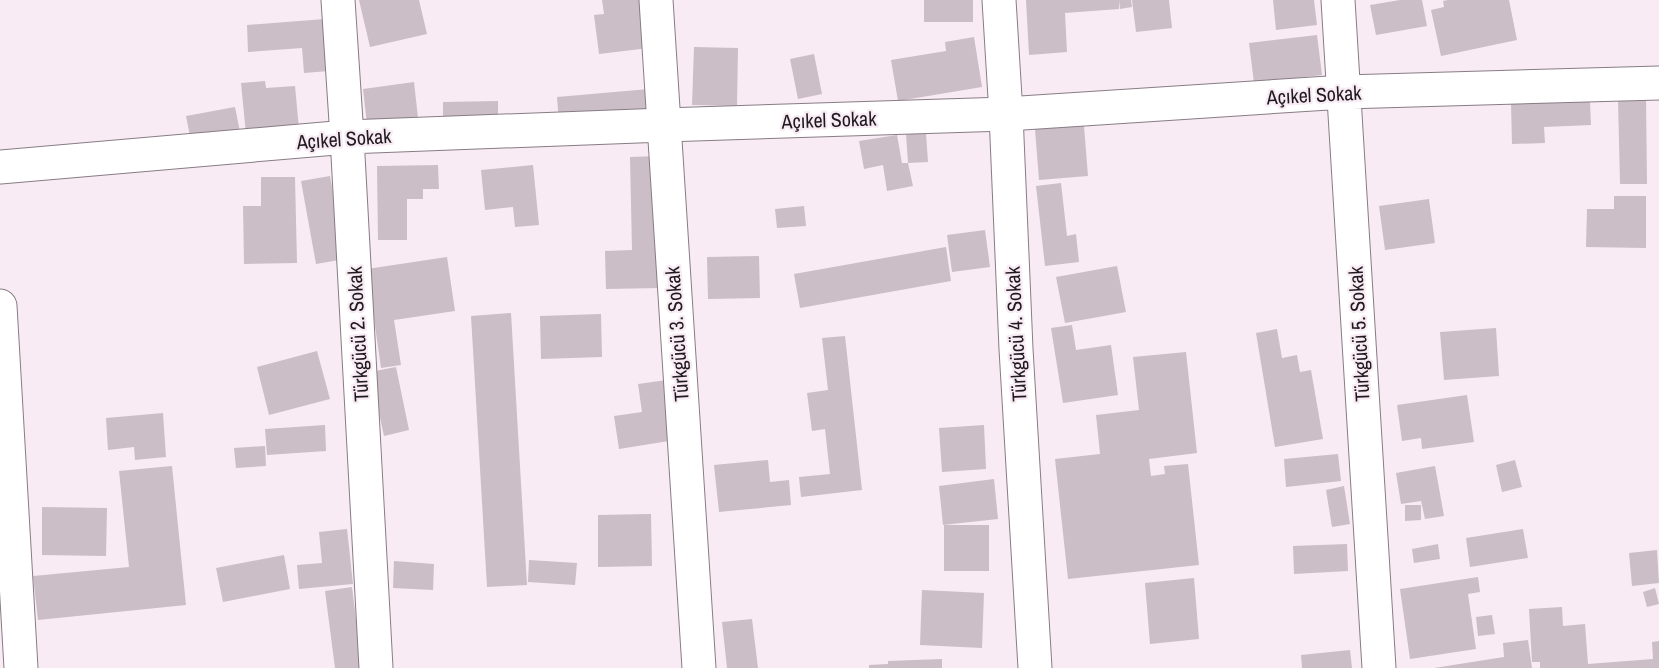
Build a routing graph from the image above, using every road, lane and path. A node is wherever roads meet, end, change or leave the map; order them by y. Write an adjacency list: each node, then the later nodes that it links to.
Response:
1 (338, 0): 9 (street, Türkgücü 2. Sokak)
2 (656, 0): 8 (street, Türkgücü 3. Sokak)
3 (999, 0): 7 (street, Türkgücü 4. Sokak)
4 (1338, 0): 6 (street, Türkgücü 5. Sokak)
5 (1659, 83): 6 (street, Açıkel Sokak)
6 (1344, 92): 7 (street, Açıkel Sokak); 16 (street, Türkgücü 5. Sokak)
7 (1006, 114): 8 (street, Açıkel Sokak); 15 (street, Türkgücü 4. Sokak)
8 (664, 125): 9 (street, Açıkel Sokak); 14 (street, Türkgücü 3. Sokak)
9 (347, 137): 10 (street, Açıkel Sokak); 13 (street, Türkgücü 2. Sokak)
10 (0, 167)
11 (0, 306): 12 (street)
12 (21, 668)
13 (376, 668)
14 (699, 668)
15 (1035, 668)
16 (1379, 668)

